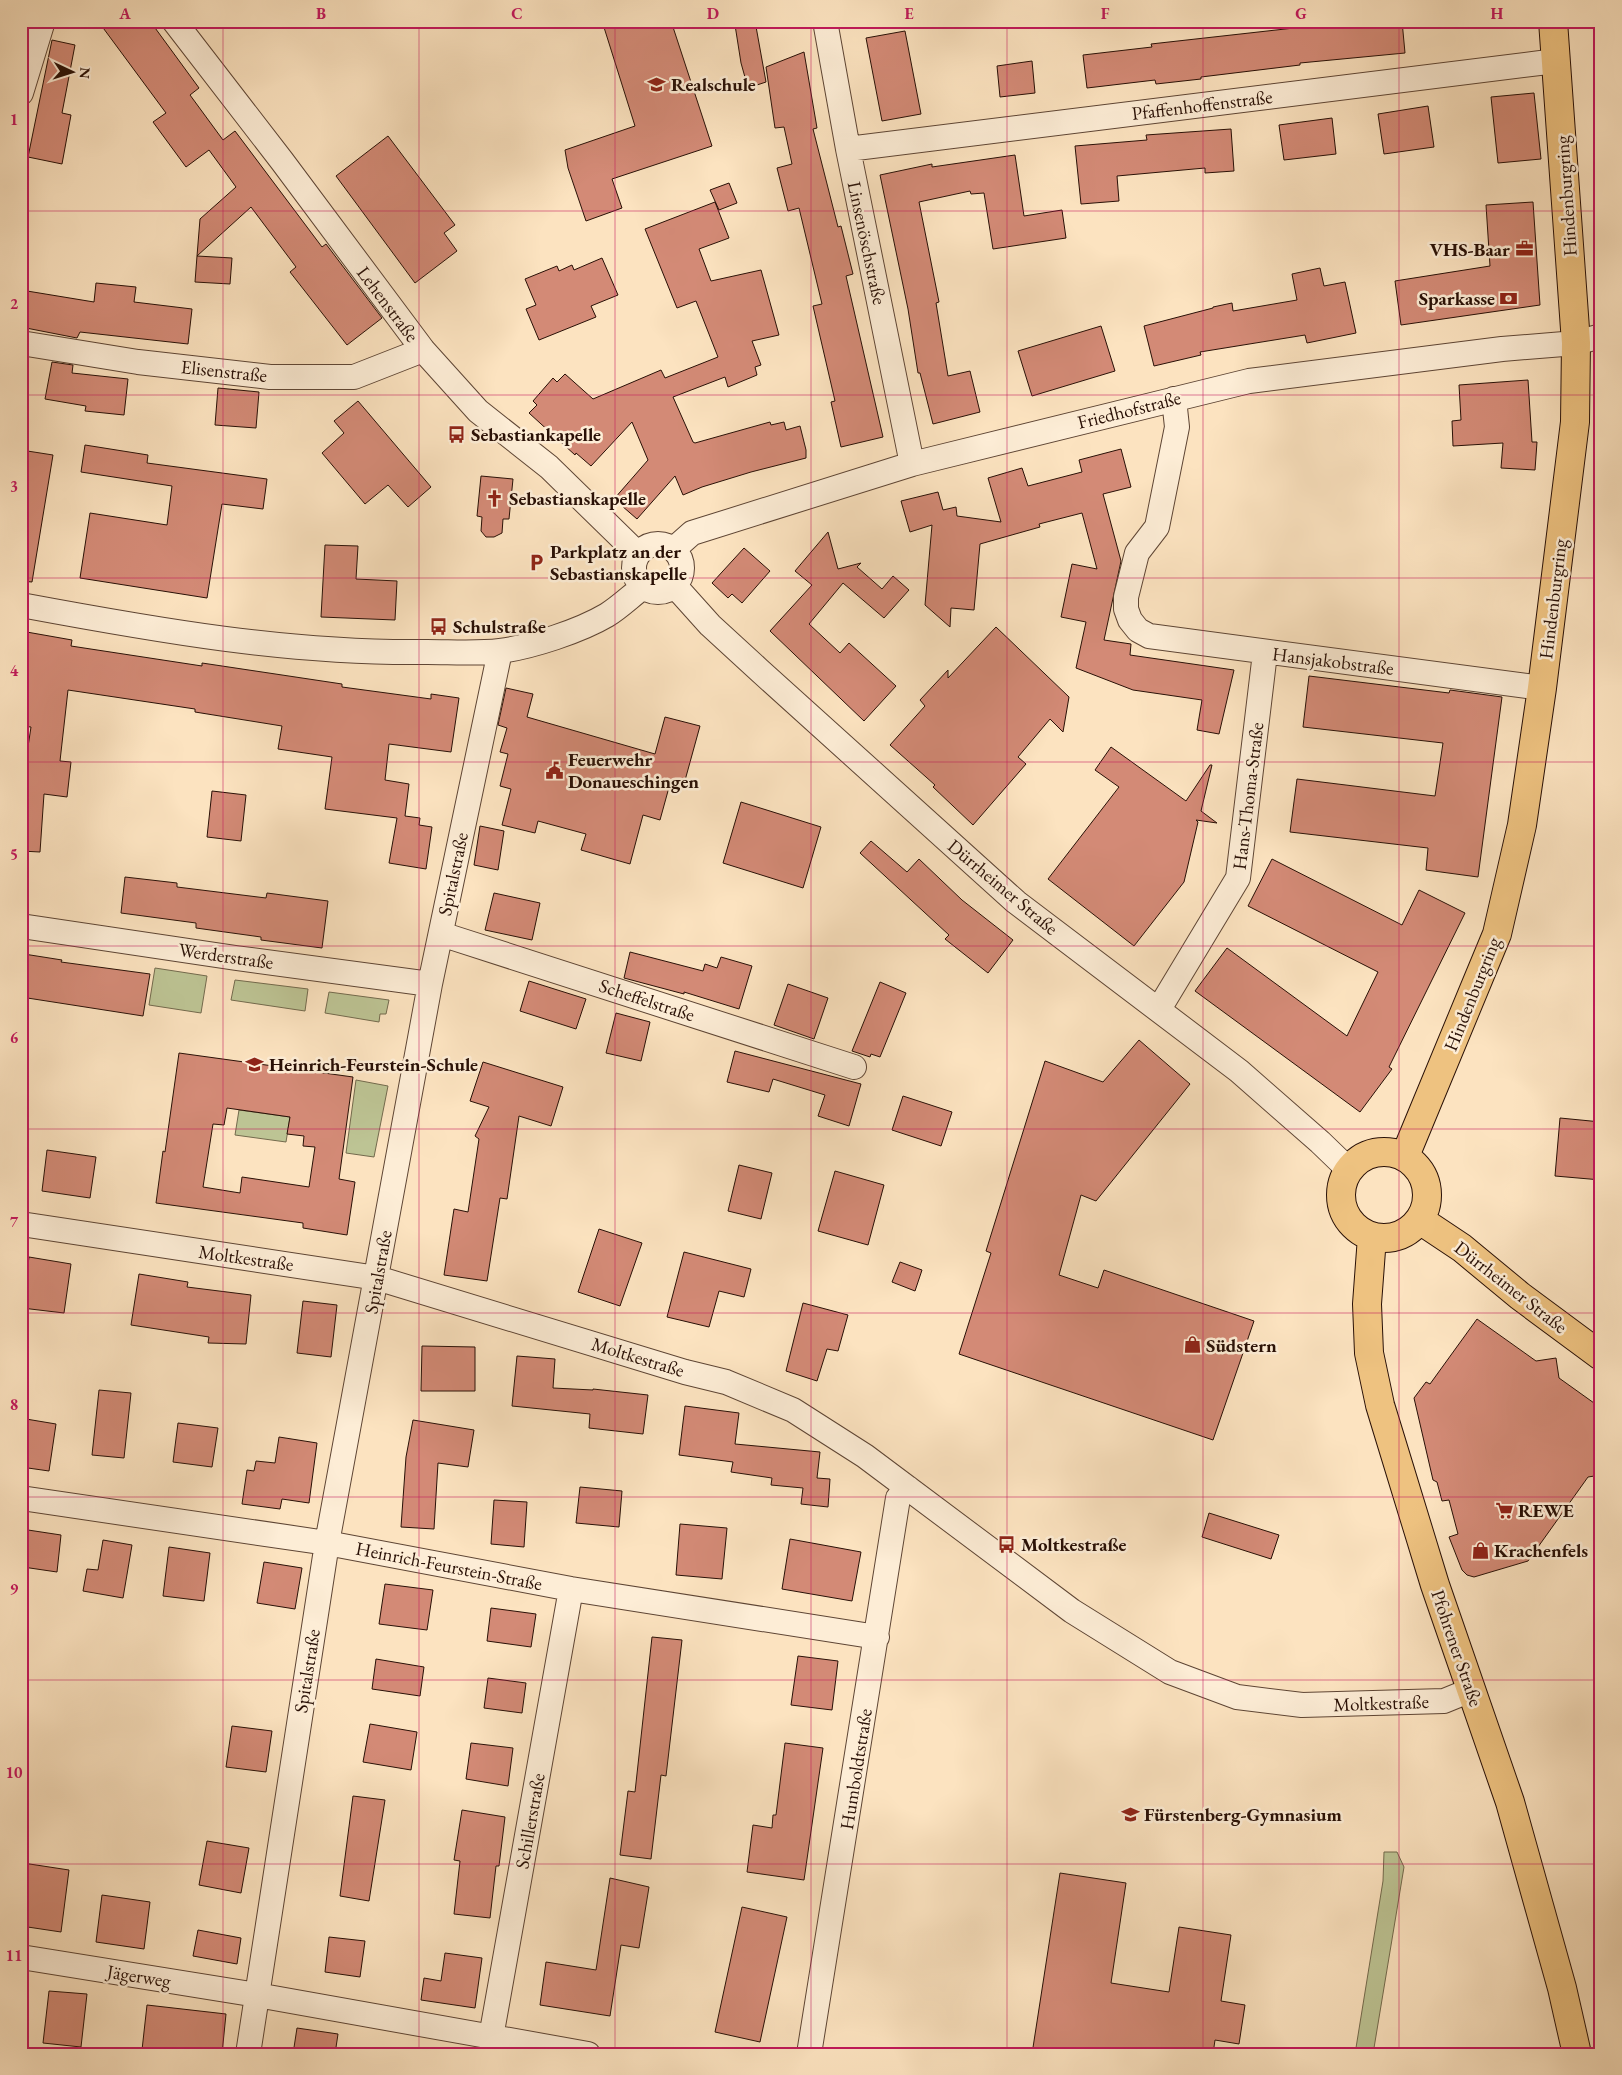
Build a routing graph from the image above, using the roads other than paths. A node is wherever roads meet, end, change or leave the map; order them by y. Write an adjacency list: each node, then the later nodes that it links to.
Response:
1 (43, 21): 6 (street)
2 (174, 21): 10 (street, Lehenstraße)
3 (825, 21): 7 (street, Linsenöschstraße)
4 (1553, 21): 5 (main road, Hindenburgring)
5 (1556, 61): 7 (street, Pfaffenhoffenstraße); 8 (main road, Hindenburgring)
6 (21, 93)
7 (848, 149): 12 (street, Linsenöschstraße)
8 (1589, 340): 11 (street, Friedhofstraße); 20 (main road, Hindenburgring)
9 (21, 343): 10 (street, Elisenstraße)
10 (422, 350): 14 (street, Lehenstraße)
11 (1174, 399): 12 (street, Friedhofstraße); 19 (street, Hansjakobstraße)
12 (912, 464): 13 (street, Friedhofstraße)
13 (674, 549): 14 (street); 15 (street)
14 (638, 554): 16 (street)
15 (674, 586): 16 (street); 24 (street, Dürrheimer Straße)
16 (643, 587): 18 (street)
17 (21, 605): 18 (street)
18 (500, 651): 22 (street, Spitalstraße)
19 (1265, 652): 20 (street, Hansjakobstraße); 24 (street, Hans-Thoma-Straße)
20 (1542, 688): 26 (main road, Hindenburgring)
21 (21, 926): 23 (street, Werderstraße)
22 (441, 934): 23 (street, Spitalstraße); 25 (street, Scheffelstraße)
23 (430, 984): 31 (street, Spitalstraße)
24 (1159, 1009): 27 (street, Dürrheimer Straße)
25 (854, 1067)
26 (1405, 1156): 27 (main road); 28 (main road)
27 (1348, 1170): 30 (main road)
28 (1420, 1220): 30 (main road); 32 (main road, Dürrheimer Straße)
29 (21, 1224): 31 (street, Moltkestraße)
30 (1372, 1237): 38 (main road, Pfohrener Straße)
31 (377, 1278): 33 (street, Moltkestraße); 35 (street, Spitalstraße)
32 (1601, 1356)
33 (908, 1488): 37 (street, Humboldtstraße); 38 (street, Moltkestraße)
34 (21, 1498): 35 (street, Heinrich-Feurstein-Straße)
35 (326, 1544): 36 (street, Heinrich-Feurstein-Straße); 40 (street, Spitalstraße)
36 (571, 1589): 37 (street, Heinrich-Feurstein-Straße); 41 (street, Schillerstraße)
37 (877, 1637): 44 (street, Humboldtstraße)
38 (1471, 1690): 45 (main road, Pfohrener Straße)
39 (21, 1957): 40 (street, Jägerweg)
40 (257, 1994): 41 (street, Jägerweg); 42 (street, Spitalstraße)
41 (490, 2045): 43 (street, Jägerweg)
42 (248, 2054)
43 (588, 2054)
44 (810, 2054)
45 (1577, 2054)

